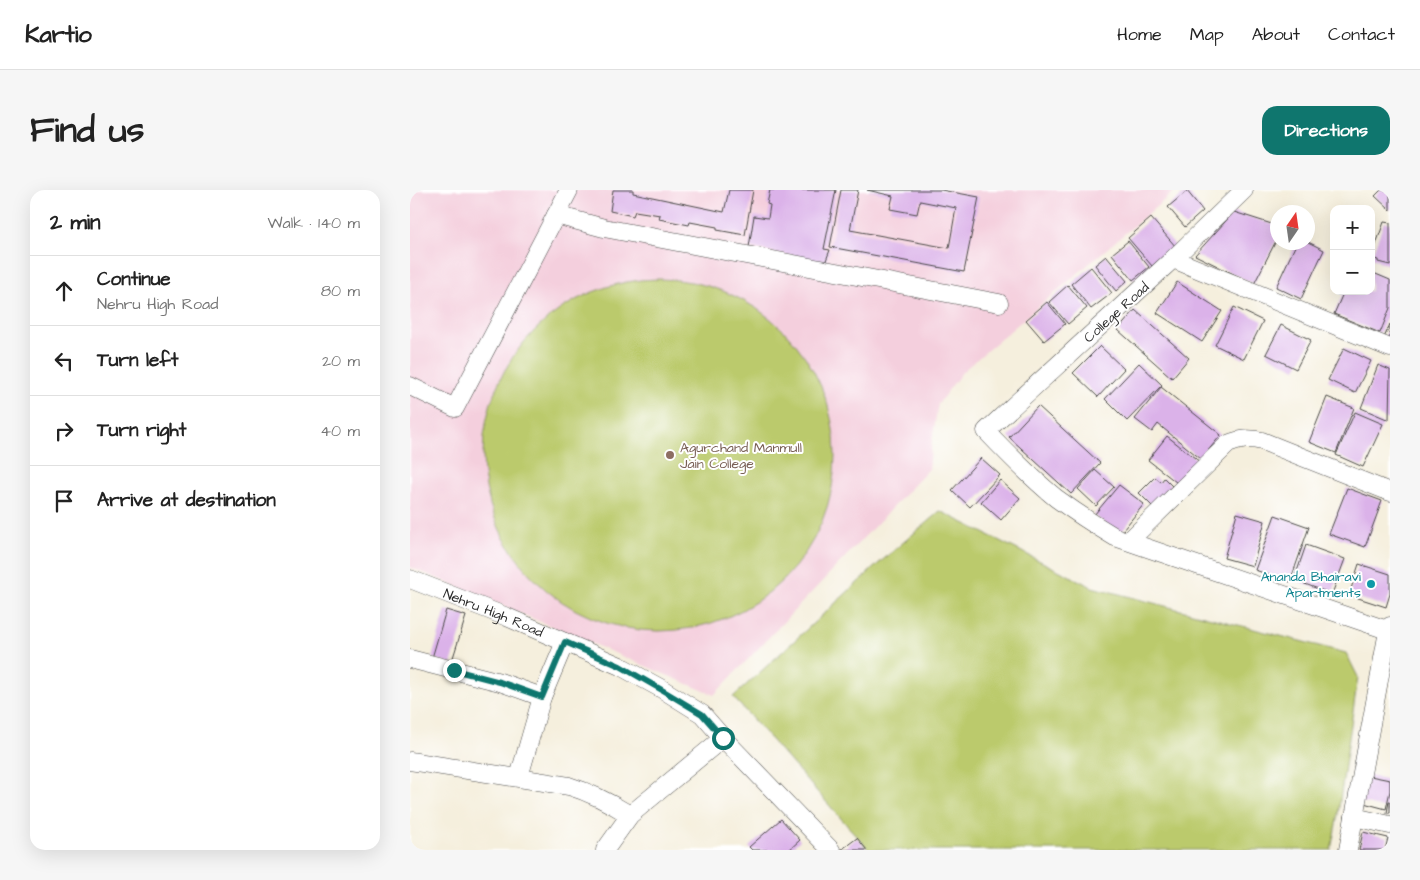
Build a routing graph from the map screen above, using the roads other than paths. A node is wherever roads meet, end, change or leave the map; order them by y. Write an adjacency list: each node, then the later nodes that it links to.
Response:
1 (570, 190): 3 (street)
2 (1244, 190): 4 (street, College Road)
3 (556, 215): 5 (street); 7 (street)
4 (1173, 260): 6 (street); 9 (street, College Road)
5 (999, 303)
6 (1390, 348)
7 (410, 386)
8 (1390, 492): 9 (street)
9 (1129, 541): 11 (street)
10 (410, 579): 12 (street, Nehru High Road)
11 (1389, 629): 19 (street)
12 (565, 642): 14 (street); 15 (street, Nehru High Road)
13 (410, 659): 14 (street)
14 (542, 697): 17 (street)
15 (723, 738): 18 (street); 22 (street, Nehru High Road)
16 (410, 761): 17 (street)
17 (519, 777): 18 (street)
18 (630, 815): 21 (street)
19 (1354, 817): 20 (street); 23 (street)
20 (1390, 825)
21 (605, 850)
22 (831, 850)
23 (1348, 850)

